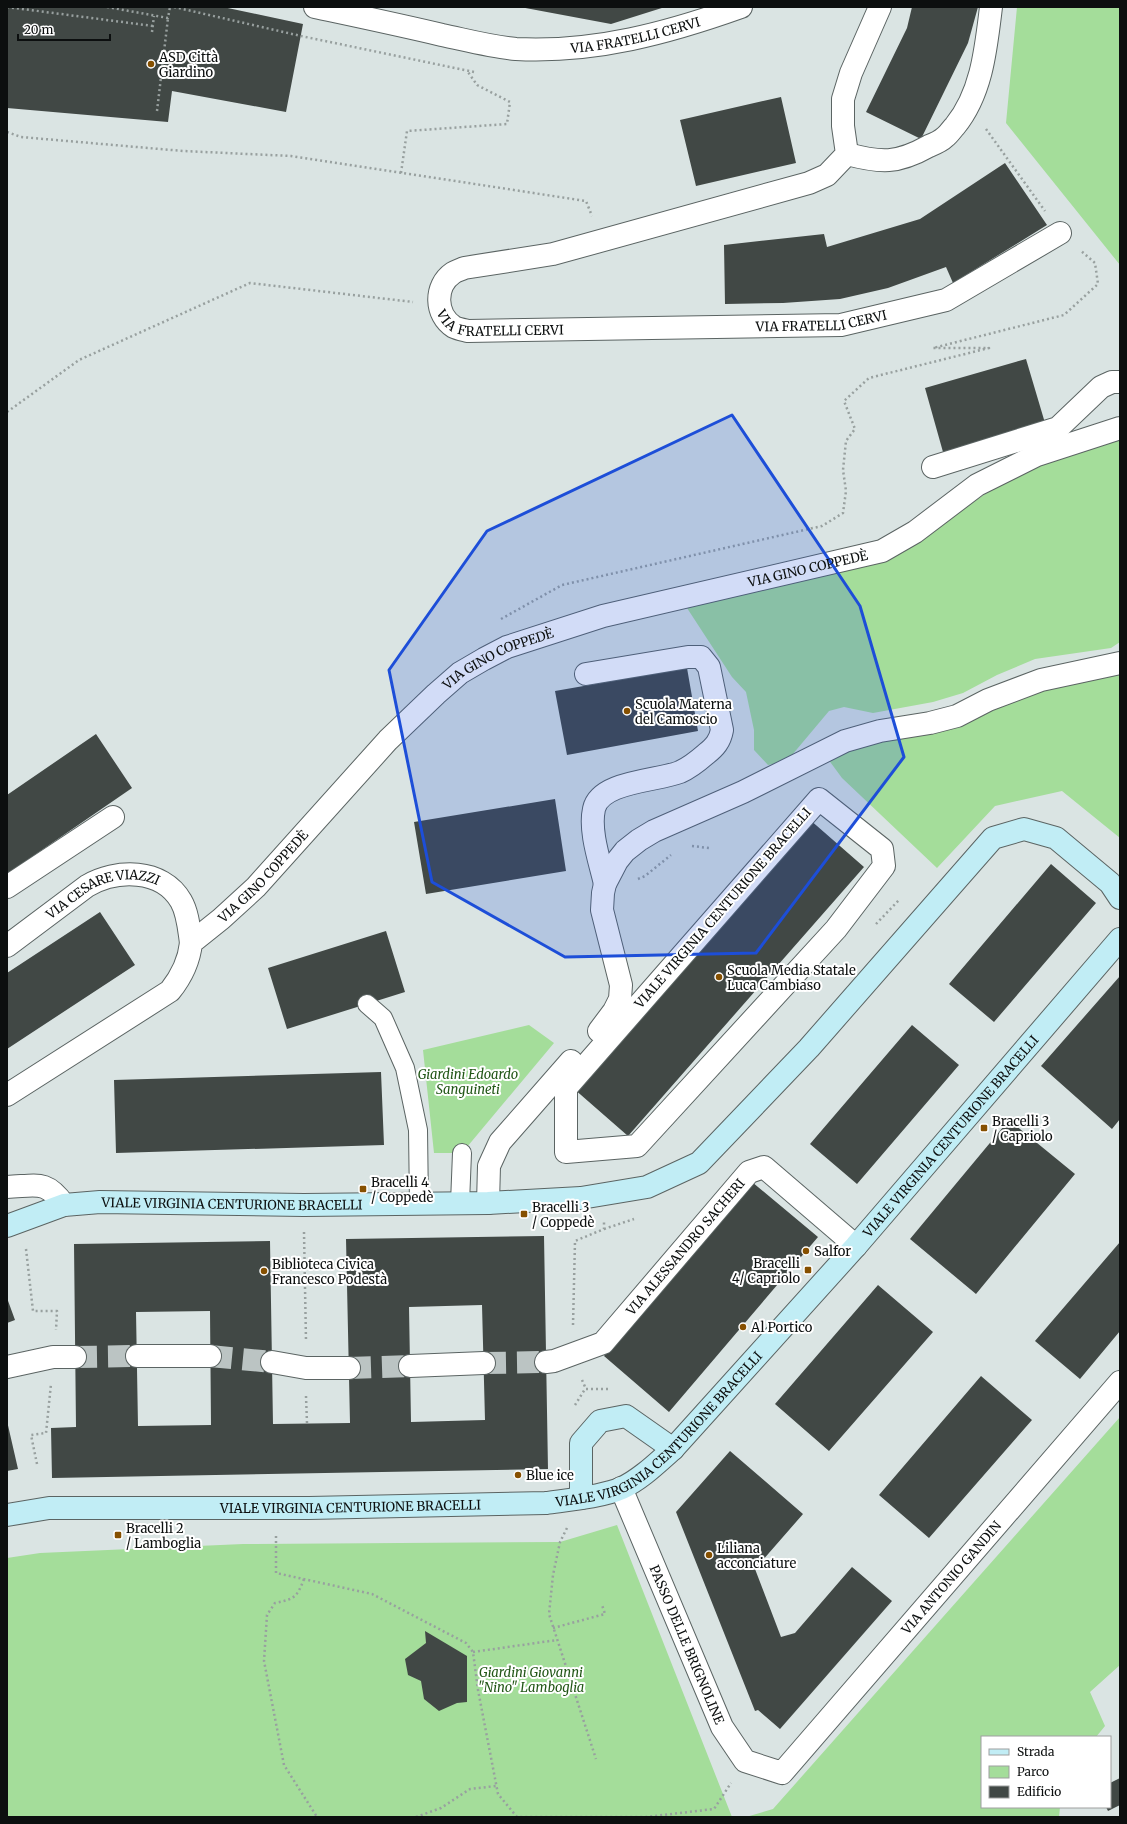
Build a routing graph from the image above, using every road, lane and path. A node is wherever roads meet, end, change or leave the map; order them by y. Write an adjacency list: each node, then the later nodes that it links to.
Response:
1 (7, 7): 11 (path)
2 (108, 7): 9 (path)
3 (170, 7): 10 (path)
4 (174, 7): 17 (path)
5 (315, 7): 6 (street, VIA FRATELLI CERVI)
6 (741, 7)
7 (880, 7): 16 (street)
8 (992, 7): 16 (street)
9 (154, 16): 10 (path); 11 (path)
10 (168, 18): 13 (path)
11 (153, 26): 12 (path)
12 (152, 32)
13 (157, 111)
14 (985, 127): 18 (path)
15 (7, 132): 17 (path)
16 (847, 154): 19 (street, VIA FRATELLI CERVI)
17 (401, 173): 19 (path)
18 (1060, 233): 21 (street, VIA FRATELLI CERVI)
19 (601, 241): 21 (street, VIA FRATELLI CERVI)
20 (1095, 263): 26 (path)
21 (438, 305): 23 (path)
22 (1120, 382): 25 (street)
23 (7, 412)
24 (1120, 428): 39 (street, VIA GINO COPPEDÈ)
25 (933, 467)
26 (497, 621)
27 (1120, 663): 33 (street)
28 (586, 674): 33 (street)
29 (113, 817): 34 (street)
30 (689, 847): 31 (path)
31 (709, 848)
32 (672, 854): 33 (path)
33 (605, 884): 47 (street)
34 (7, 887)
35 (904, 895): 37 (path)
36 (1120, 898): 47 (street, VIALE VIRGINIA CENTURIONE BRACELLI)
37 (873, 927)
38 (1120, 939): 53 (street, VIALE VIRGINIA CENTURIONE BRACELLI)
39 (191, 943): 40 (street, VIA CESARE VIAZZI); 42 (street)
40 (7, 946)
41 (367, 1004): 48 (lane)
42 (7, 1095)
43 (566, 1152): 43 (street, VIALE VIRGINIA CENTURIONE BRACELLI)
44 (462, 1153): 46 (lane)
45 (7, 1187): 50 (street)
46 (460, 1203): 47 (street, VIALE VIRGINIA CENTURIONE BRACELLI); 48 (street, VIALE VIRGINIA CENTURIONE BRACELLI)
47 (488, 1203)
48 (419, 1204): 49 (street, VIALE VIRGINIA CENTURIONE BRACELLI)
49 (304, 1205): 50 (street, VIALE VIRGINIA CENTURIONE BRACELLI); 54 (path)
50 (64, 1206): 52 (street, VIALE VIRGINIA CENTURIONE BRACELLI)
51 (604, 1217): 56 (path)
52 (7, 1226)
53 (856, 1246): 56 (street, VIA ALESSANDRO SACHERI); 71 (street, VIALE VIRGINIA CENTURIONE BRACELLI)
54 (305, 1269): 55 (path); 65 (path)
55 (270, 1270)
56 (572, 1355): 61 (street, VIA ALESSANDRO SACHERI)
57 (137, 1356): 58 (street)
58 (210, 1356)
59 (75, 1357): 64 (street)
60 (272, 1362): 65 (street)
61 (546, 1362)
62 (484, 1363): 63 (street)
63 (410, 1366)
64 (7, 1367)
65 (306, 1368): 66 (street); 70 (path)
66 (349, 1368)
67 (1120, 1382): 83 (street, VIA ANTONIO GANDIN)
68 (608, 1389): 69 (path)
69 (575, 1406)
70 (307, 1423)
71 (673, 1449): 72 (street, VIALE VIRGINIA CENTURIONE BRACELLI); 73 (street)
72 (620, 1488): 73 (street, VIALE VIRGINIA CENTURIONE BRACELLI); 83 (street, PASSO DELLE BRIGNOLINE)
73 (581, 1498): 74 (street, VIALE VIRGINIA CENTURIONE BRACELLI)
74 (7, 1515)
75 (560, 1542): 79 (path)
76 (276, 1544): 77 (path)
77 (304, 1579): 81 (path); 85 (path)
78 (602, 1605): 79 (path)
79 (553, 1628): 80 (path)
80 (557, 1640): 81 (path); 82 (path)
81 (473, 1652): 84 (path)
82 (596, 1759)
83 (745, 1761): 84 (path)
84 (496, 1786): 86 (path)
85 (317, 1817)
86 (416, 1817)

